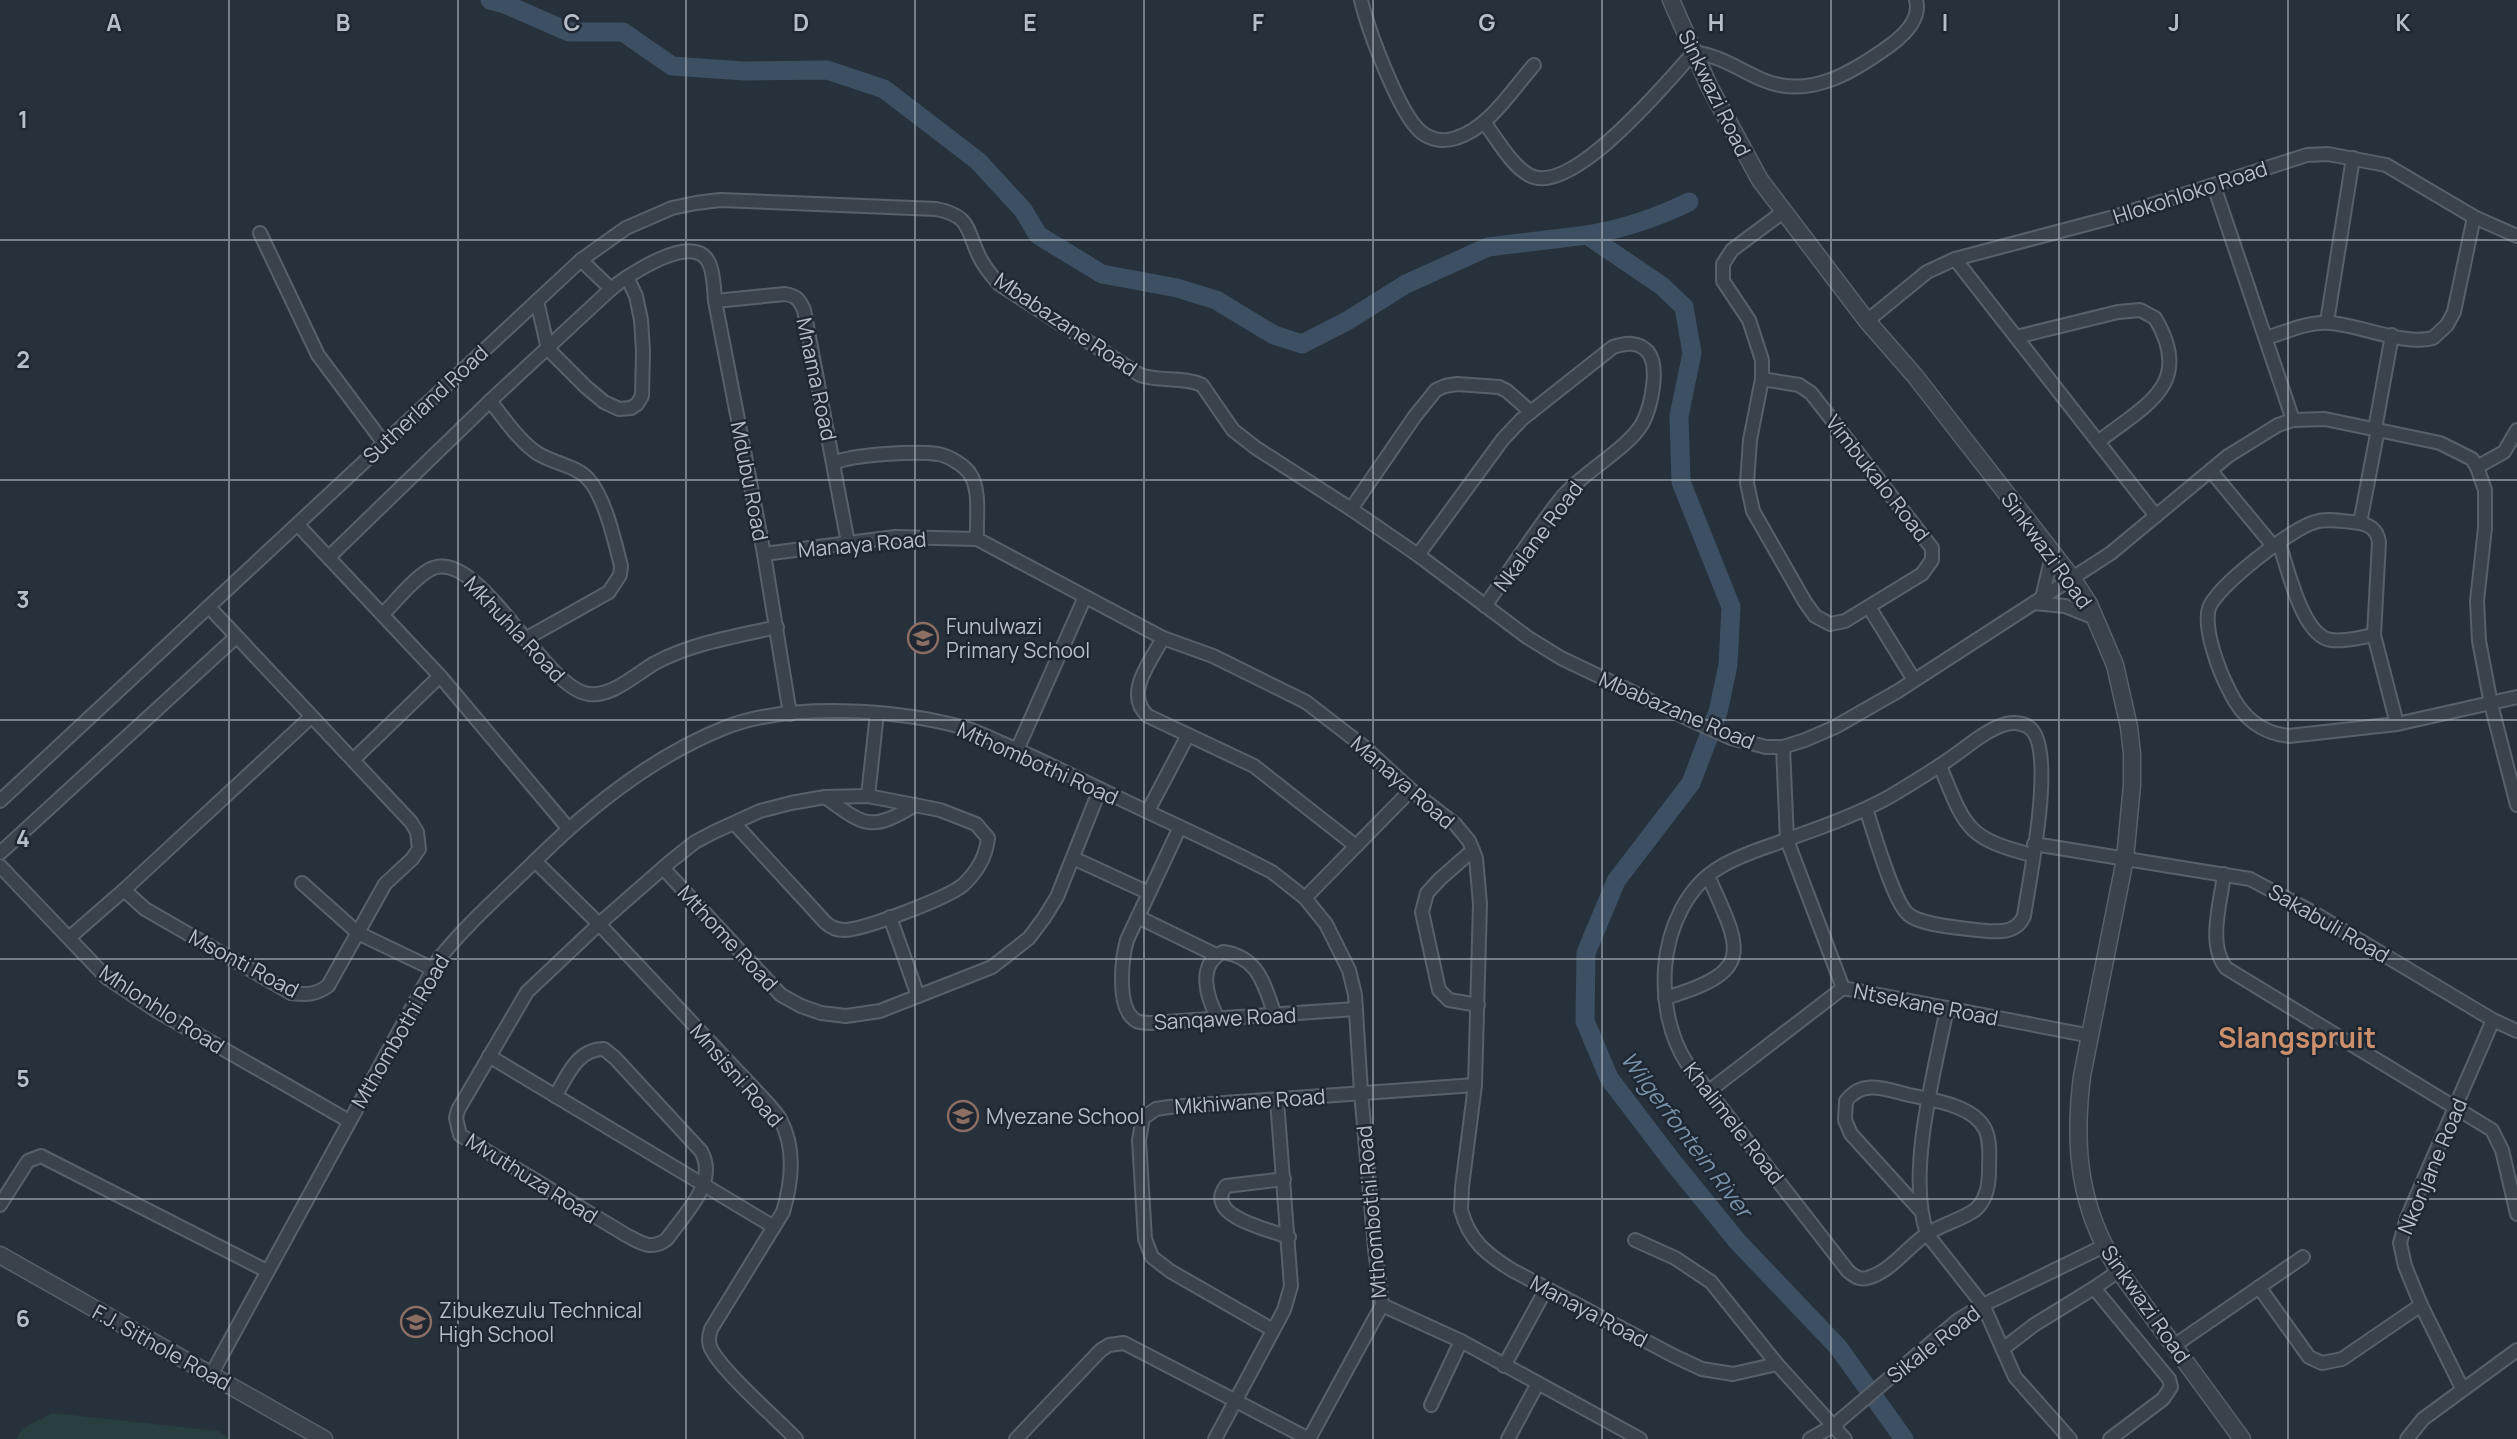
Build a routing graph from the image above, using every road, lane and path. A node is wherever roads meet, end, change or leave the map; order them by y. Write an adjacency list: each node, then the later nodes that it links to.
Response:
1 (1361, 0): 6 (street)
2 (1671, 0): 4 (street, Sinkwazi Road)
3 (1916, 0): 4 (street)
4 (1694, 52): 6 (street); 10 (street, Sinkwazi Road)
5 (1534, 65): 6 (street)
6 (1485, 122)
7 (2353, 158): 8 (street, Hlokohloko Road); 11 (street, Hlokohloko Road); 21 (street)
8 (2214, 186): 14 (street, Hlokohloko Road); 24 (street)
9 (936, 209): 15 (street, Sutherland Road); 37 (street, Mbabazane Road)
10 (1783, 212): 20 (street, Sinkwazi Road); 26 (street, Vimbukalo Road)
11 (2474, 217): 13 (street, Hlokohloko Road); 22 (street)
12 (260, 233): 32 (street)
13 (2517, 236)
14 (1955, 259): 20 (street, Hlokohloko Road); 23 (street)
15 (581, 260): 17 (street); 18 (street, Sutherland Road)
16 (627, 276): 17 (street); 19 (street, Mdubu Road); 25 (street)
17 (611, 289): 25 (street)
18 (537, 301): 25 (street); 32 (street, Sutherland Road)
19 (715, 301): 34 (street, Mnama Road); 45 (street, Mdubu Road)
20 (1867, 321): 44 (street, Sinkwazi Road)
21 (2327, 323): 22 (street); 24 (street)
22 (2392, 335): 30 (street)
23 (2016, 337): 33 (street); 33 (street)
24 (2266, 338): 29 (street)
25 (548, 349): 27 (street)
26 (1762, 379): 53 (street, Vimbukalo Road); 53 (street, Vimbukalo Road)
27 (490, 401): 47 (street); 59 (street)
28 (1531, 412): 37 (street); 46 (street); 51 (street, Nkalane Road)
29 (2293, 420): 30 (street, Mbabazane Road); 36 (street, Mbabazane Road)
30 (2376, 429): 35 (street, Mbabazane Road); 39 (street)
31 (2517, 430): 35 (street)
32 (383, 442): 40 (street, Sutherland Road)
33 (2098, 442): 38 (street)
34 (834, 463): 41 (street); 42 (street, Mnama Road)
35 (2477, 467): 64 (street)
36 (2211, 471): 38 (street, Mbabazane Road); 43 (street)
37 (1351, 509): 46 (street, Mbabazane Road)
38 (2156, 516): 48 (street, Mbabazane Road)
39 (2360, 523): 43 (street); 57 (street)
40 (298, 525): 47 (street); 52 (street, Sutherland Road)
41 (977, 539): 42 (street, Manaya Road); 49 (street, Manaya Road)
42 (848, 543): 45 (street, Manaya Road)
43 (2276, 545): 57 (street); 68 (street)
44 (2053, 552): 48 (street, Sinkwazi Road); 50 (street)
45 (764, 554): 56 (street, Mdubu Road)
46 (1418, 555): 51 (street, Mbabazane Road)
47 (329, 557): 54 (street)
48 (2073, 579): 50 (street, Mbabazane Road); 55 (street, Sinkwazi Road)
49 (1085, 597): 60 (street, Manaya Road); 71 (street)
50 (2038, 600): 55 (street); 62 (street, Mbabazane Road)
51 (1485, 606): 70 (street, Mbabazane Road)
52 (209, 607): 58 (street, Msonti Road); 78 (street, Sutherland Road)
53 (1869, 607): 62 (street)
54 (383, 614): 59 (street, Mkhuhla Road); 61 (street)
55 (2095, 618): 92 (street, Sinkwazi Road)
56 (777, 627): 59 (street, Mkhuhla Road); 66 (street, Mdubu Road)
57 (2374, 635): 68 (street)
58 (236, 636): 67 (street, Msonti Road); 90 (street)
59 (527, 638)
60 (1163, 638): 69 (street); 75 (street, Manaya Road)
61 (439, 676): 72 (street); 85 (street)
62 (1914, 680): 70 (street, Mbabazane Road)
63 (2517, 697): 64 (street)
64 (2491, 704): 68 (street); 80 (street)
65 (877, 713): 66 (street, Mthombothi Road); 71 (street, Mthombothi Road); 76 (street)
66 (790, 714): 85 (street, Mthombothi Road)
67 (311, 717): 72 (street, Msonti Road); 99 (street)
68 (2398, 724)
69 (1188, 735): 82 (street); 87 (street)
70 (1783, 747): 86 (street, Ntsekane Road)
71 (1017, 750): 74 (street, Mthombothi Road)
72 (353, 760): 105 (street, Msonti Road)
73 (1940, 766): 81 (street, Khalimele Road); 88 (street); 88 (street, Khalimele Road)
74 (1100, 789): 82 (street, Mthombothi Road); 91 (street, Mthome Road)
75 (1411, 790): 87 (street); 89 (street, Manaya Road)
76 (868, 796): 77 (street, Mvuthuza Road); 79 (street, Mvuthuza Road)
77 (825, 797): 79 (street); 83 (street, Mvuthuza Road)
78 (0, 801)
79 (915, 805): 102 (street, Mvuthuza Road)
80 (2517, 805)
81 (1866, 809): 86 (street, Khalimele Road); 88 (street)
82 (1148, 811): 84 (street, Mthombothi Road)
83 (734, 823): 95 (street, Mvuthuza Road); 102 (street)
84 (1180, 827): 100 (street, Sanqawe Road); 101 (street, Mthombothi Road)
85 (568, 828): 93 (street, Mthombothi Road)
86 (1787, 840): 97 (street, Khalimele Road); 109 (street, Ntsekane Road)
87 (1356, 846): 101 (street)
88 (2033, 849): 92 (street, Sakabuli Road)
89 (1473, 850): 112 (street, Manaya Road); 112 (street)
90 (0, 853)
91 (1073, 858): 100 (street); 110 (street, Mthome Road)
92 (2125, 859): 96 (street, Sakabuli Road); 119 (street, Sinkwazi Road)
93 (536, 861): 104 (street, Mnsisni Road); 108 (street, Mthombothi Road)
94 (0, 866): 106 (street, Mhlonhlo Road)
95 (663, 868): 104 (street, Mvuthuza Road); 110 (street, Mthome Road)
96 (2224, 874): 117 (street, Sakabuli Road); 127 (street)
97 (1708, 876): 111 (street, Khalimele Road); 111 (street)
98 (302, 883): 105 (street)
99 (124, 890): 105 (street, Msonti Road); 106 (street)
100 (1149, 893): 103 (street, Sanqawe Road)
101 (1305, 898): 114 (street, Mthombothi Road)
102 (890, 916): 110 (street)
103 (1138, 917): 107 (street); 116 (street, Sanqawe Road)
104 (598, 923): 120 (street, Mvuthuza Road); 134 (street, Mnsisni Road)
105 (358, 933): 108 (street)
106 (69, 937): 128 (street, Mhlonhlo Road)
107 (1216, 955): 115 (street); 116 (street)
108 (433, 970): 128 (street, Mthombothi Road)
109 (1843, 988): 113 (street, Ntsekane Road); 122 (street)
110 (918, 996)
111 (1665, 998): 122 (street, Khalimele Road)
112 (1478, 1005): 121 (street, Manaya Road)
113 (1947, 1008): 119 (street, Ntsekane Road); 126 (street)
114 (1356, 1009): 115 (street, Sanqawe Road); 123 (street, Mthombothi Road)
115 (1275, 1016): 116 (street, Sanqawe Road)
116 (1219, 1020)
117 (2493, 1020): 118 (street, Sakabuli Road); 127 (street, Nkonjane Road)
118 (2517, 1031)
119 (2091, 1036): 138 (street, Sinkwazi Road)
120 (489, 1056): 124 (street); 130 (street, Mvuthuza Road)
121 (1475, 1085): 123 (street, Mkhiwane Road); 145 (street, Manaya Road)
122 (1709, 1091): 135 (street, Khalimele Road)
123 (1361, 1092): 125 (street, Mkhiwane Road); 146 (street, Mthombothi Road)
124 (555, 1096): 130 (street); 130 (street)
125 (1278, 1100): 129 (street); 149 (street, Mkhiwane Road)
126 (1930, 1100): 132 (street); 132 (street); 135 (street)
127 (2456, 1107): 133 (street); 148 (street, Nkonjane Road)
128 (349, 1121): 141 (street, Mthombothi Road)
129 (1284, 1179): 136 (street); 136 (street)
130 (704, 1186): 134 (street)
131 (0, 1205): 141 (street)
132 (1920, 1210): 135 (street)
133 (2517, 1214)
134 (774, 1227): 165 (street, Mnsisni Road)
135 (1927, 1234): 147 (street)
136 (1289, 1237): 149 (street)
137 (1635, 1240): 154 (street)
138 (2104, 1246): 142 (street, Sinkwazi Road); 147 (street, Sikale Road)
139 (0, 1255): 156 (street, F.J. Sithole Road)
140 (2303, 1256): 143 (street)
141 (267, 1271): 156 (street, Mthombothi Road)
142 (2119, 1271): 144 (street); 151 (street, Sinkwazi Road)
143 (2259, 1287): 148 (street); 151 (street)
144 (2094, 1288): 152 (street); 173 (street)
145 (1546, 1289): 154 (street, Manaya Road); 155 (street)
146 (1382, 1305): 150 (street); 167 (street, Mthombothi Road)
147 (1983, 1305): 152 (street); 161 (street, Sikale Road)
148 (2421, 1306): 158 (street, Nkonjane Road)
149 (1273, 1330): 159 (street)
150 (1461, 1341): 155 (street); 160 (street)
151 (2175, 1345): 174 (street, Sinkwazi Road)
152 (2004, 1348): 172 (street)
153 (2517, 1350): 158 (street)
154 (1777, 1364): 161 (street)
155 (1504, 1366): 157 (street)
156 (211, 1375): 164 (street, F.J. Sithole Road)
157 (1538, 1383): 162 (street); 168 (street)
158 (2462, 1388): 175 (street)
159 (1235, 1401): 163 (street); 166 (street); 167 (street)
160 (1431, 1405)
161 (1833, 1426): 170 (street, Sikale Road); 171 (street)
162 (1612, 1433): 169 (street)
163 (1019, 1438)
164 (324, 1439)
165 (796, 1439)
166 (1215, 1439)
167 (1309, 1439)
168 (1508, 1439)
169 (1640, 1439)
170 (1810, 1439)
171 (1845, 1439)
172 (2070, 1439)
173 (2110, 1439)
174 (2242, 1439)
175 (2407, 1439)

